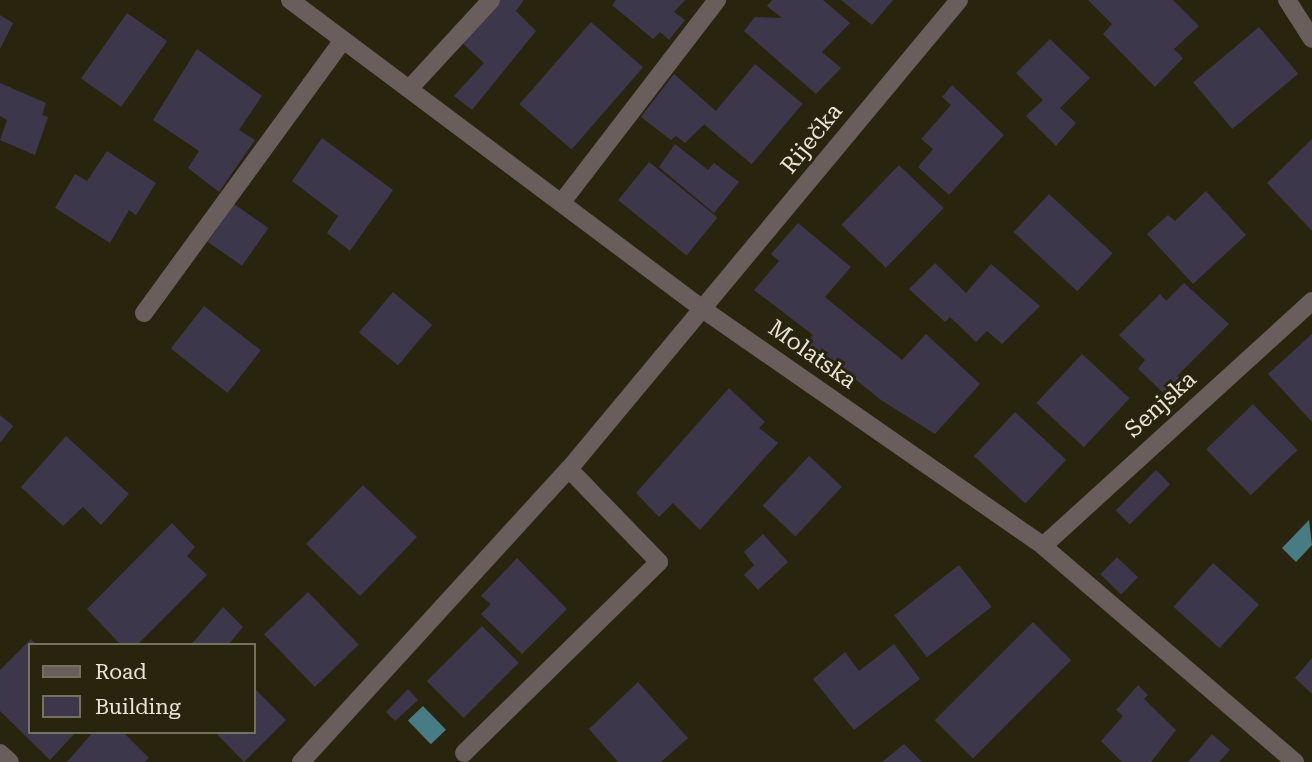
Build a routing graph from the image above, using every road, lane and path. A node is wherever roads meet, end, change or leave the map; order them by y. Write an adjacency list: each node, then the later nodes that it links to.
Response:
1 (290, 0): 7 (street, Molatska)
2 (491, 0): 8 (street)
3 (717, 0): 9 (street)
4 (959, 0): 11 (street, Riječka)
5 (1287, 0): 6 (street)
6 (1312, 39)
7 (343, 40): 8 (street, Molatska); 12 (street)
8 (409, 89): 9 (street, Molatska)
9 (562, 202): 11 (street, Molatska)
10 (1312, 301): 14 (street, Senjska)
11 (704, 310): 13 (street, Riječka); 14 (street, Molatska)
12 (144, 313)
13 (569, 469): 16 (street); 18 (street, Riječka)
14 (1042, 546): 19 (street, Molatska)
15 (0, 753): 17 (street)
16 (464, 753)
17 (10, 762)
18 (301, 762)
19 (1295, 762)

